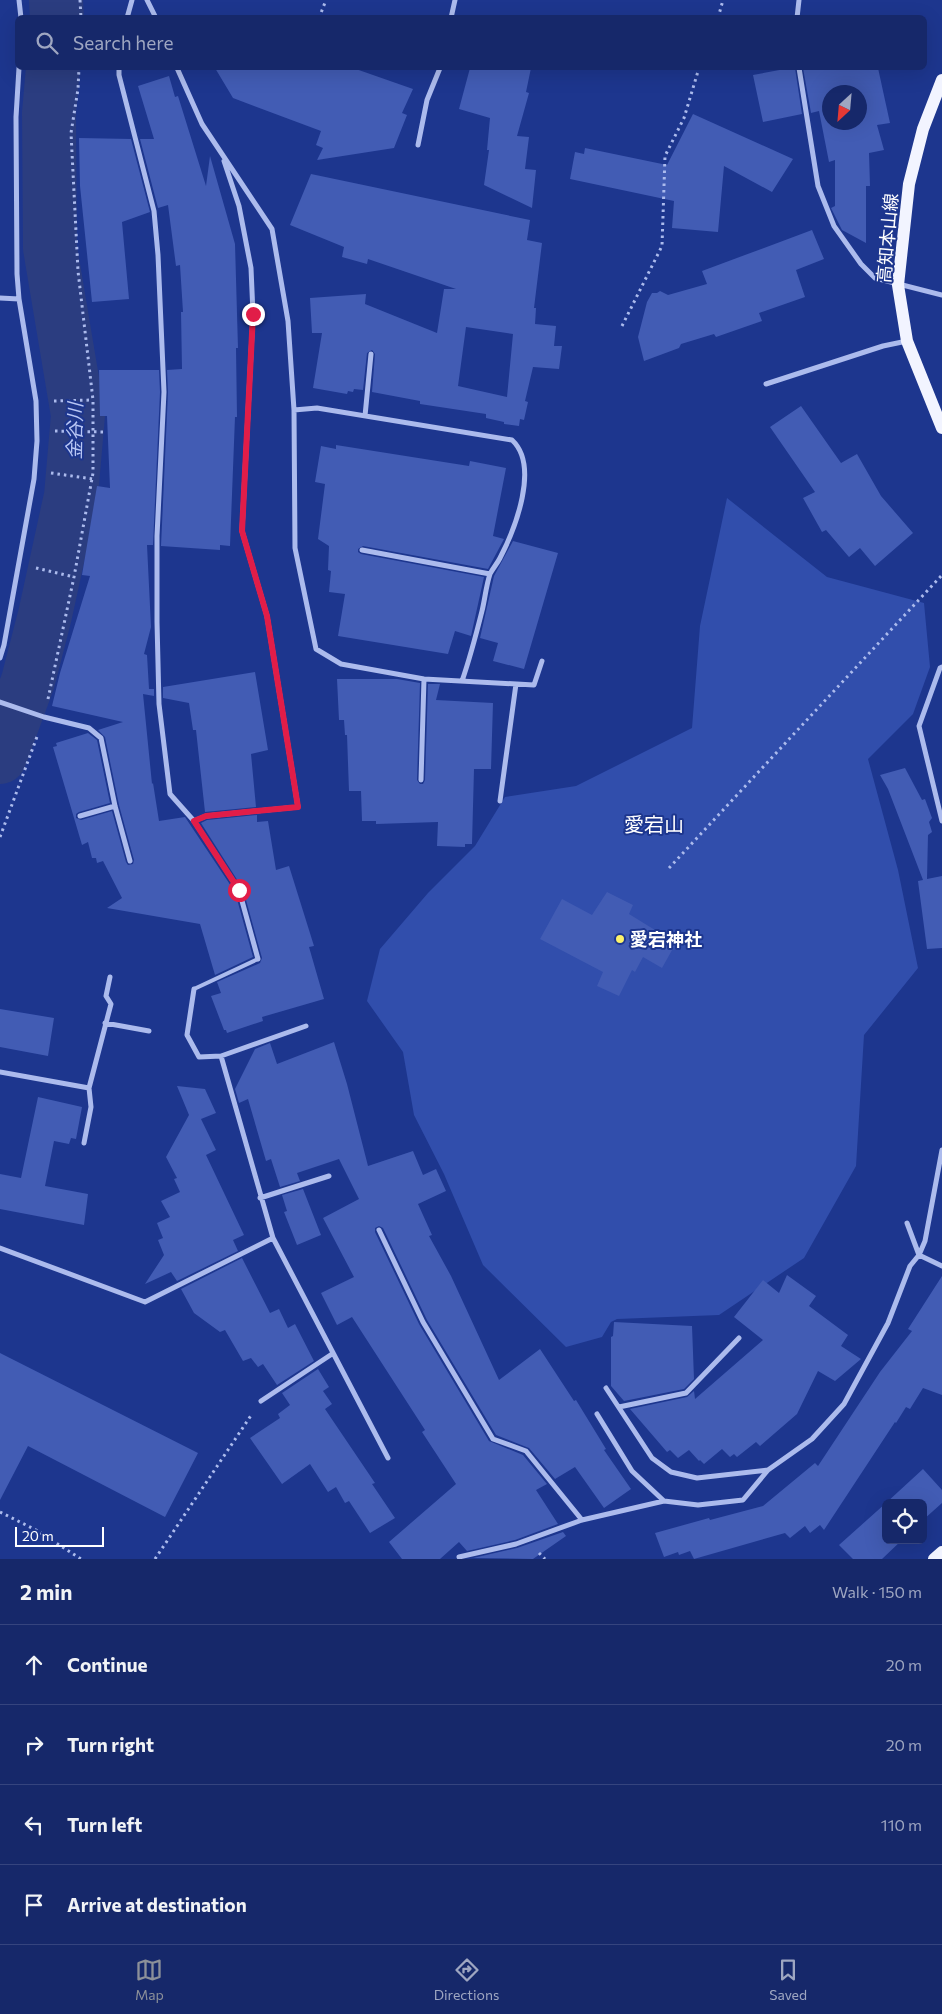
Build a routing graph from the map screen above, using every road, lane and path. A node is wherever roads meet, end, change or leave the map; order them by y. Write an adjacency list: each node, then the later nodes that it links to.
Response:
1 (19, 0): 9 (street)
2 (80, 0): 10 (path)
3 (132, 0): 11 (street)
4 (147, 0): 12 (street)
5 (326, 0): 13 (path)
6 (454, 0): 14 (street)
7 (723, 0): 15 (path)
8 (799, 0): 16 (street)
9 (21, 15)
10 (81, 15)
11 (128, 15)
12 (154, 15)
13 (320, 15)
14 (452, 15)
15 (719, 15)
16 (797, 15)
17 (19, 70): 30 (street)
18 (79, 70): 35 (path)
19 (119, 70): 62 (street)
20 (178, 70): 26 (street)
21 (439, 70): 25 (street)
22 (698, 70): 31 (path)
23 (799, 70): 27 (street)
24 (942, 80): 27 (main road, 高知本山線)
25 (418, 145)
26 (221, 154): 37 (street); 62 (street)
27 (898, 285): 28 (street); 32 (main road, 高知本山線)
28 (942, 295)
29 (0, 298): 30 (street)
30 (18, 299): 43 (street)
31 (622, 326)
32 (907, 341): 34 (street); 39 (main road, 高知本山線)
33 (371, 354): 38 (street)
34 (766, 384)
35 (92, 400): 36 (path); 41 (path)
36 (47, 401)
37 (294, 410): 38 (street); 53 (street)
38 (365, 416): 47 (street)
39 (942, 428)
40 (49, 431): 41 (path)
41 (93, 432): 42 (path); 44 (path)
42 (104, 432)
43 (34, 471): 44 (path); 46 (street)
44 (92, 479): 49 (path)
45 (362, 550): 47 (street)
46 (18, 564): 49 (path); 50 (street)
47 (490, 574): 54 (street)
48 (942, 575): 66 (path)
49 (74, 577): 57 (path)
50 (0, 658)
51 (542, 660): 55 (street)
52 (942, 666): 63 (street)
53 (424, 679): 54 (street); 58 (street)
54 (462, 681): 55 (street)
55 (516, 684): 59 (street)
56 (0, 702): 57 (street)
57 (44, 717): 60 (street); 64 (path)
58 (421, 780)
59 (500, 801)
60 (115, 806): 61 (street); 65 (street)
61 (80, 816)
62 (194, 821): 67 (street)
63 (942, 821)
64 (0, 837)
65 (130, 861)
66 (669, 868)
67 (258, 959): 69 (lane)
68 (110, 977): 70 (street)
69 (194, 989): 73 (street)
70 (105, 1023): 72 (street); 75 (street)
71 (306, 1026): 73 (street)
72 (149, 1031)
73 (221, 1056): 79 (street)
74 (0, 1072): 75 (street)
75 (89, 1088): 76 (street)
76 (84, 1143)
77 (942, 1150): 84 (street)
78 (329, 1176): 79 (street)
79 (260, 1198): 82 (street)
80 (907, 1223): 84 (street)
81 (379, 1230): 96 (street)
82 (273, 1238): 83 (street); 87 (street)
83 (0, 1248)
84 (919, 1255): 85 (street); 93 (street)
85 (942, 1266)
86 (739, 1338): 90 (street)
87 (332, 1354): 89 (street); 92 (street)
88 (606, 1388): 90 (street)
89 (261, 1400): 100 (path)
90 (619, 1407): 93 (street)
91 (597, 1414): 94 (street)
92 (388, 1458)
93 (768, 1470): 94 (street)
94 (664, 1501): 96 (street)
95 (0, 1512): 99 (path)
96 (582, 1520): 98 (street)
97 (942, 1552): 101 (main road)
98 (459, 1557)
99 (81, 1559)
100 (155, 1559)
101 (934, 1559)

